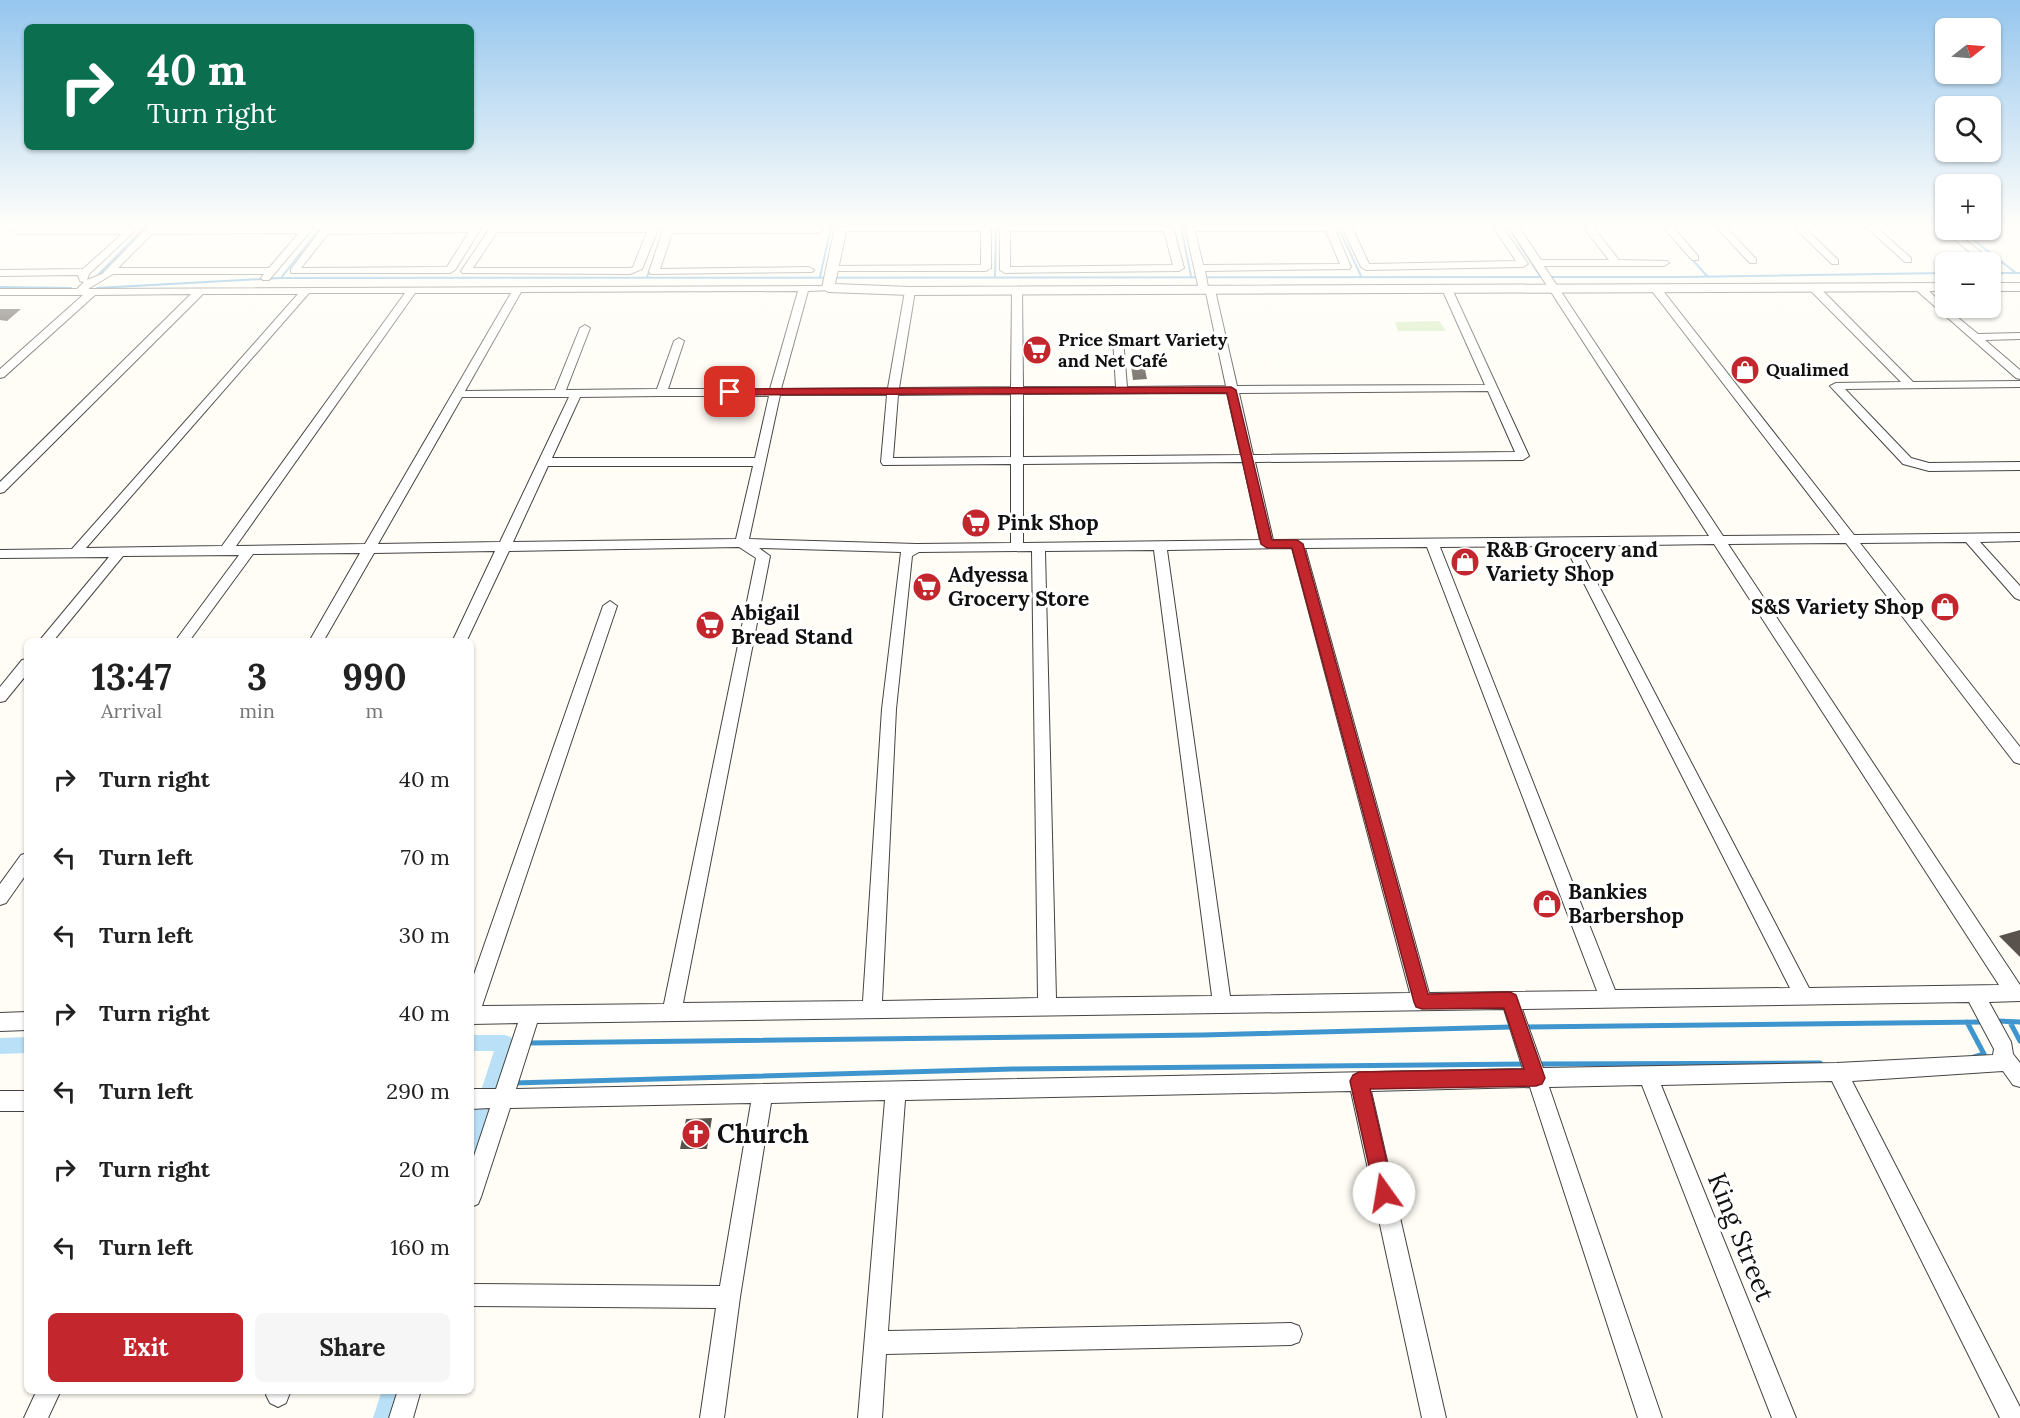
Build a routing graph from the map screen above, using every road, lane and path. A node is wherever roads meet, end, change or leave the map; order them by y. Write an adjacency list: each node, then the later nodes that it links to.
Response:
1 (83, 293): 20 (street)
2 (198, 293): 39 (street)
3 (304, 293): 57 (street)
4 (410, 293): 56 (street)
5 (516, 293): 31 (street)
6 (803, 293): 29 (street)
7 (910, 293): 28 (street)
8 (1017, 293): 25 (street)
9 (1208, 293): 27 (street)
10 (1449, 293): 24 (street)
11 (1557, 293): 43 (street)
12 (1659, 293): 42 (street)
13 (1819, 293): 23 (street)
14 (1926, 293): 17 (street)
15 (585, 328): 32 (street)
16 (2020, 336): 17 (street)
17 (1975, 337): 21 (street)
18 (1118, 338): 26 (street)
19 (679, 341): 30 (street)
20 (0, 375)
21 (2020, 376)
22 (2020, 384): 23 (street)
23 (1911, 386): 38 (street)
24 (1491, 388): 27 (street); 34 (street)
25 (1017, 389): 26 (street); 28 (street); 37 (street)
26 (1122, 389): 27 (street)
27 (1231, 390): 34 (street)
28 (893, 391): 29 (street); 37 (street)
29 (775, 392): 30 (street); 36 (street)
30 (661, 393): 33 (street)
31 (458, 394): 32 (street); 54 (street)
32 (559, 394): 33 (street)
33 (576, 394): 35 (street)
34 (1247, 459): 37 (street); 47 (street)
35 (544, 462): 36 (street); 52 (street)
36 (761, 462): 45 (street)
37 (1017, 462): 51 (street)
38 (2020, 466)
39 (0, 489)
40 (2020, 537): 41 (street)
41 (1970, 538): 42 (street); 60 (street)
42 (1850, 539): 43 (street); 68 (street)
43 (1718, 540): 44 (street); 72 (street)
44 (1570, 542): 46 (street); 73 (street)
45 (742, 543): 52 (street); 53 (street); 81 (street)
46 (1432, 543): 48 (street); 74 (street)
47 (1267, 544): 48 (street); 49 (street)
48 (1297, 544): 77 (street)
49 (1160, 545): 50 (street); 78 (street)
50 (1038, 546): 51 (street); 79 (street)
51 (1017, 547): 53 (street)
52 (503, 548): 54 (street); 65 (street)
53 (917, 548): 80 (street)
54 (369, 549): 55 (street); 64 (street)
55 (249, 550): 56 (street); 63 (street)
56 (226, 551): 58 (street)
57 (76, 552): 58 (street); 59 (street)
58 (120, 552): 62 (street)
59 (0, 554)
60 (2020, 595)
61 (610, 606): 76 (street)
62 (49, 638)
63 (184, 638)
64 (318, 638)
65 (461, 638)
66 (24, 668): 67 (street)
67 (0, 697)
68 (2020, 758)
69 (24, 864): 70 (street)
70 (0, 898)
71 (1974, 993): 72 (street); 73 (street); 86 (street)
72 (2017, 993)
73 (1804, 996): 74 (street)
74 (1609, 999): 75 (street)
75 (1510, 1000): 77 (street); 89 (street)
76 (474, 1001)
77 (1422, 1002): 78 (street)
78 (1222, 1004): 79 (street)
79 (1047, 1007): 80 (street)
80 (872, 1009): 81 (street)
81 (672, 1012): 82 (street)
82 (530, 1014): 83 (street); 95 (street)
83 (474, 1015)
84 (24, 1021): 85 (street)
85 (0, 1022)
86 (2003, 1056): 87 (street); 90 (street)
87 (1837, 1072): 88 (street); 112 (street)
88 (1648, 1076): 89 (street); 111 (street, King Street)
89 (1536, 1078): 91 (street); 110 (street)
90 (2020, 1078)
91 (1359, 1081): 93 (street); 109 (street)
92 (763, 1092): 93 (street); 95 (street); 100 (street)
93 (896, 1092): 102 (street)
94 (474, 1099): 95 (street)
95 (503, 1099): 98 (street)
96 (0, 1101): 97 (street)
97 (24, 1101)
98 (474, 1188)
99 (474, 1295): 100 (street)
100 (729, 1297): 107 (street)
101 (1291, 1334): 102 (street)
102 (876, 1343): 108 (street)
103 (48, 1394): 105 (street)
104 (409, 1394): 106 (street)
105 (36, 1418)
106 (401, 1418)
107 (712, 1418)
108 (870, 1418)
109 (1434, 1418)
110 (1650, 1418)
111 (1784, 1418)
112 (2013, 1418)

